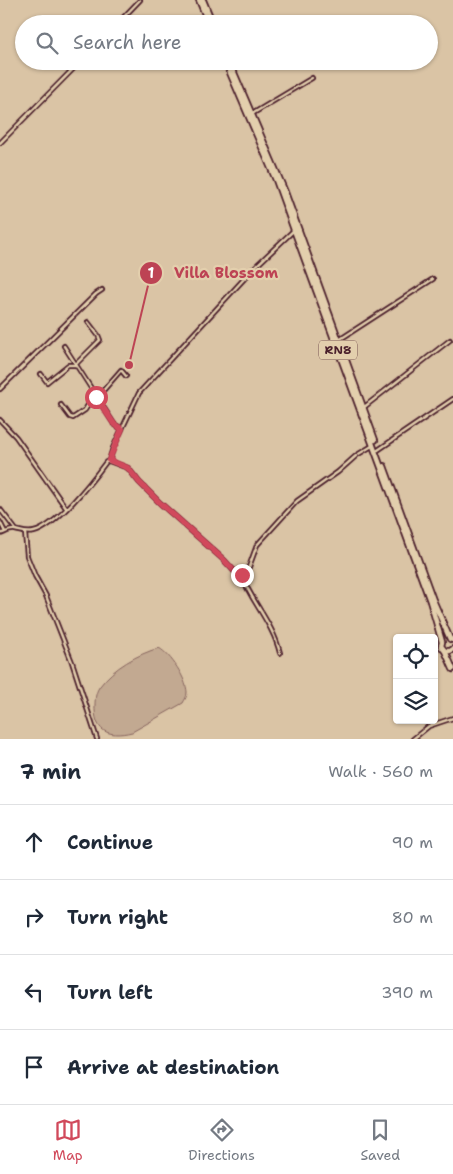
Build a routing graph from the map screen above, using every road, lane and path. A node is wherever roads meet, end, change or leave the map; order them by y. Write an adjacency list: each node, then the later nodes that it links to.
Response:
1 (140, 0): 4 (street)
2 (199, 0): 5 (highway)
3 (203, 0): 6 (highway)
4 (126, 15)
5 (205, 15)
6 (209, 15)
7 (72, 70): 12 (street)
8 (229, 70): 13 (highway, RN8)
9 (233, 70): 11 (highway, RN8)
10 (312, 78): 11 (street)
11 (252, 114): 17 (highway, RN8)
12 (0, 143)
13 (294, 230): 29 (street); 30 (highway, RN8)
14 (433, 280): 17 (street)
15 (102, 290): 23 (street)
16 (88, 322): 20 (street)
17 (339, 340): 27 (highway, RN8)
18 (450, 340): 27 (street)
19 (64, 346): 20 (street)
20 (75, 365): 21 (street); 24 (street)
21 (41, 374)
22 (126, 376): 24 (street)
23 (0, 388)
24 (96, 397): 26 (street); 29 (street)
25 (453, 399): 31 (street)
26 (61, 405)
27 (363, 408): 31 (highway, RN8)
28 (0, 420): 33 (street)
29 (122, 429): 32 (street)
30 (374, 446): 40 (street); 42 (highway, RN8)
31 (378, 450): 41 (highway, RN8)
32 (109, 460): 33 (street); 40 (street)
33 (66, 508): 37 (street)
34 (0, 509): 36 (street)
35 (0, 522): 38 (street)
36 (16, 530): 37 (street); 38 (street)
37 (25, 532): 48 (street)
38 (3, 533): 39 (street)
39 (0, 538)
40 (242, 575): 45 (street)
41 (451, 640): 42 (highway, RN8)
42 (442, 642): 44 (highway, RN8)
43 (453, 649): 44 (highway)
44 (445, 651): 46 (highway, RN8)
45 (280, 653)
46 (453, 669)
47 (453, 718): 49 (street)
48 (97, 739)
49 (414, 739)

